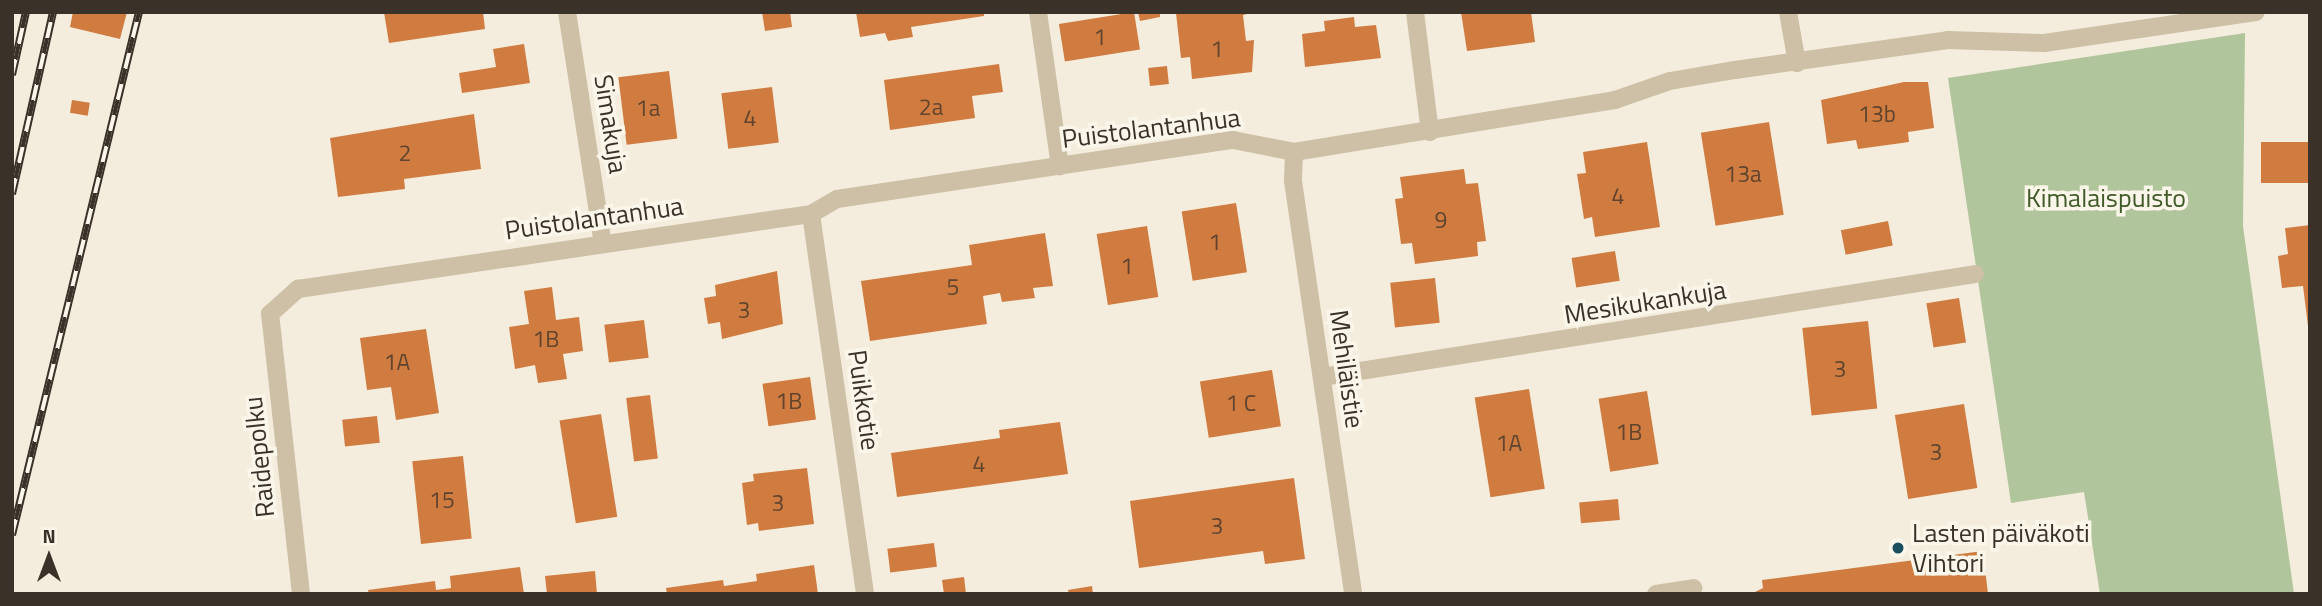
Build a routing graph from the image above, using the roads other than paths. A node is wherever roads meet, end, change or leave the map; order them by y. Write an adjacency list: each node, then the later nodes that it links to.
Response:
1 (567, 12): 11 (street, Simakuja)
2 (1038, 12): 9 (street)
3 (1415, 12): 7 (street)
4 (1788, 12): 6 (street)
5 (2245, 13): 6 (street, Puistolantanhua)
6 (1797, 63): 7 (street, Puistolantanhua)
7 (1430, 132): 8 (street, Puistolantanhua)
8 (1294, 152): 9 (street, Puistolantanhua); 14 (street, Mehiläistie)
9 (1060, 166): 10 (street, Puistolantanhua)
10 (811, 214): 11 (street, Puistolantanhua); 17 (street, Puikkotie)
11 (603, 243): 13 (street, Puistolantanhua)
12 (1975, 274): 14 (street, Mesikukankuja)
13 (270, 314): 16 (street, Raidepolku)
14 (1322, 377): 18 (street, Mehiläistie)
15 (1694, 588): 19 (street)
16 (301, 594)
17 (865, 594)
18 (1353, 594)
19 (1656, 594)

